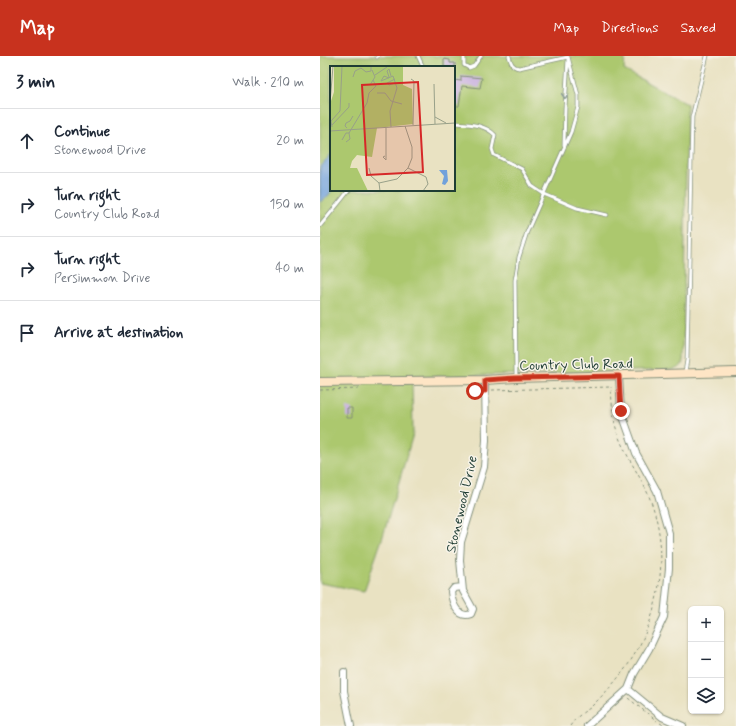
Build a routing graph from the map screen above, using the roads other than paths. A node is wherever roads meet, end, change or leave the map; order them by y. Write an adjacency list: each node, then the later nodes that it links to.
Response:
1 (418, 56): 7 (lane)
2 (464, 56): 3 (lane)
3 (481, 56)
4 (509, 56): 5 (lane)
5 (568, 56): 9 (lane, one-way to 9); 9 (lane)
6 (707, 56): 15 (lane)
7 (422, 66)
8 (455, 122): 11 (lane)
9 (564, 147): 11 (lane)
10 (348, 191): 13 (lane)
11 (544, 194): 12 (lane); 17 (lane)
12 (607, 215)
13 (320, 226)
14 (736, 372): 15 (street, Country Club Road)
15 (684, 373): 16 (street, Country Club Road)
16 (619, 376): 17 (street, Country Club Road); 22 (street)
17 (516, 378): 18 (street, Country Club Road)
18 (485, 380): 19 (street, Country Club Road); 20 (street, Stonewood Drive)
19 (320, 382)
20 (462, 586): 20 (street, Stonewood Drive)
21 (344, 672): 23 (street)
22 (626, 691): 24 (street); 25 (street)
23 (352, 726)
24 (588, 726)
25 (683, 726)

